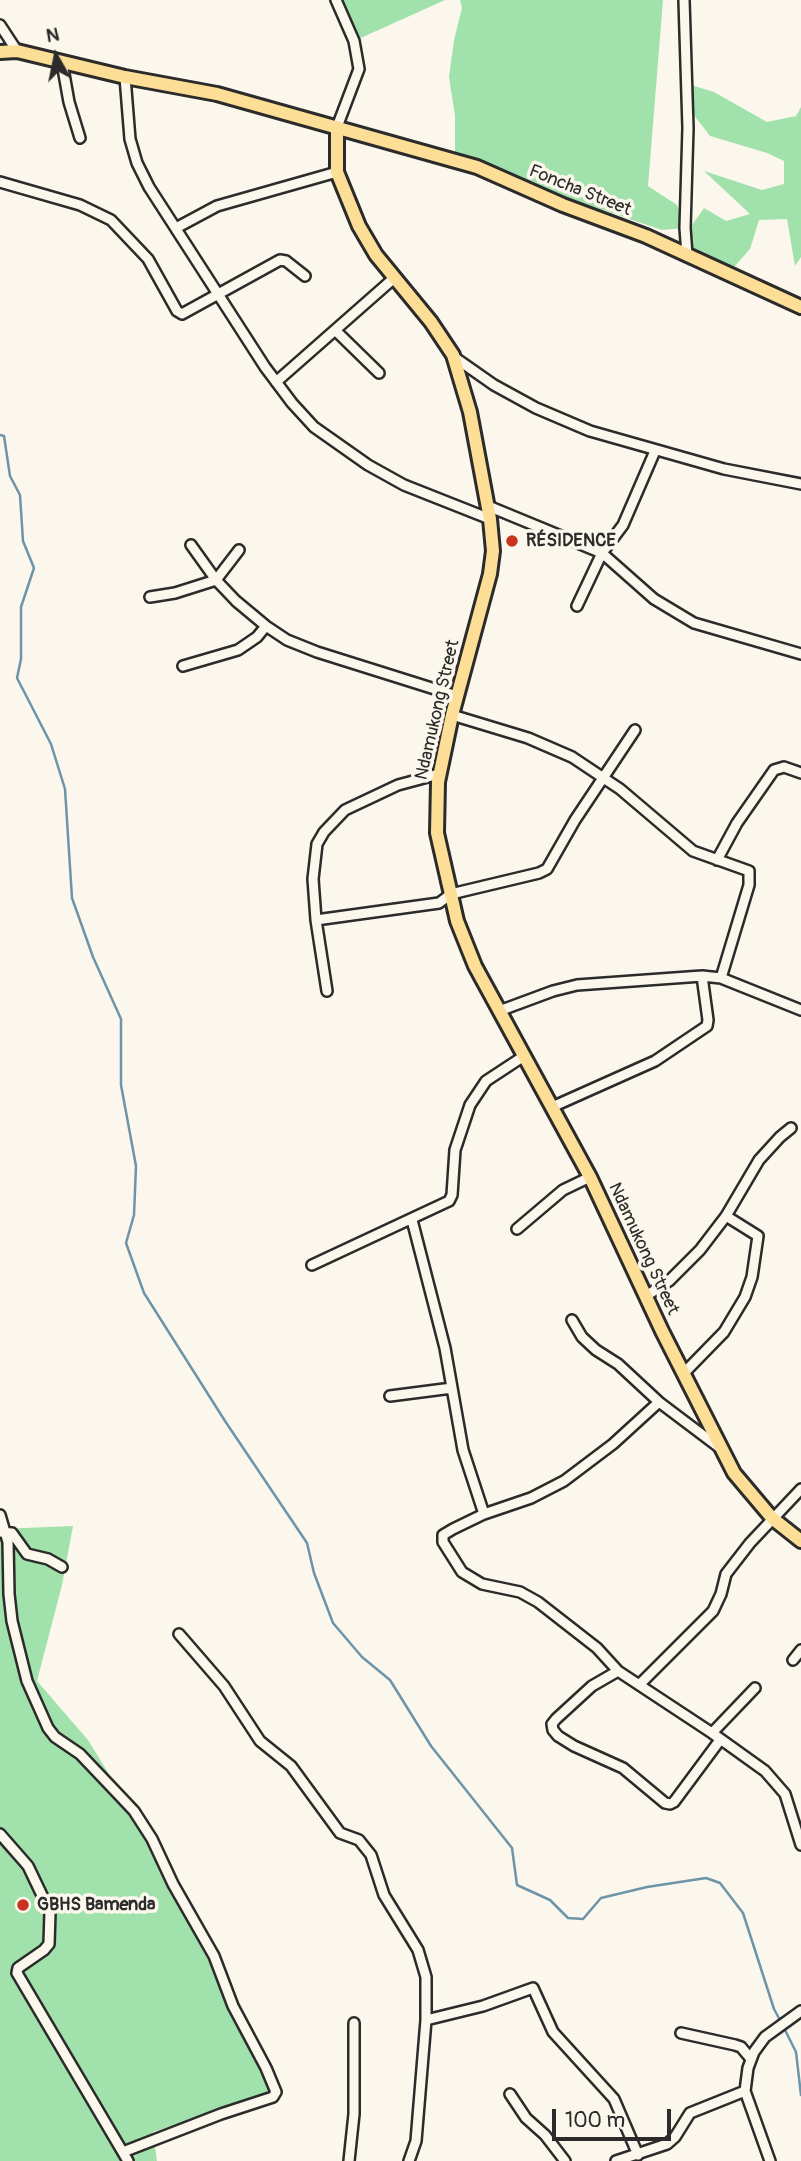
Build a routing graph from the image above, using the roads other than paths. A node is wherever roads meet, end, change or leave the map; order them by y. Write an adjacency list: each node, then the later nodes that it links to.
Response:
1 (336, 0): 8 (street)
2 (684, 0): 13 (street)
3 (0, 24): 4 (street)
4 (17, 51): 5 (main road, Foncha Street); 6 (main road, Foncha Street)
5 (0, 52)
6 (62, 63): 7 (main road, Foncha Street); 9 (street)
7 (125, 77): 8 (main road, Foncha Street); 12 (street)
8 (337, 127): 10 (main road, Ndamukong Street); 13 (main road, Foncha Street)
9 (80, 138)
10 (337, 172): 12 (street); 15 (main road, Ndamukong Street)
11 (0, 182): 16 (street)
12 (176, 228): 16 (street)
13 (687, 255): 17 (main road, Foncha Street)
14 (305, 276): 16 (street)
15 (393, 279): 18 (street); 19 (main road, Ndamukong Street)
16 (219, 294): 21 (street)
17 (801, 307)
18 (335, 330): 20 (street); 21 (street)
19 (453, 355): 22 (street); 24 (main road, Ndamukong Street)
20 (379, 373)
21 (276, 382): 24 (street)
22 (655, 451): 23 (street); 27 (street)
23 (801, 484)
24 (489, 512): 27 (street); 34 (main road, Ndamukong Street)
25 (191, 545): 28 (street)
26 (239, 550): 28 (street)
27 (602, 553): 30 (street); 32 (street)
28 (216, 580): 29 (street); 31 (street)
29 (150, 597)
30 (577, 606)
31 (266, 626): 33 (street); 34 (street)
32 (801, 654)
33 (183, 666)
34 (457, 696): 35 (main road, Ndamukong Street)
35 (452, 715): 38 (main road, Ndamukong Street); 39 (street)
36 (635, 730): 39 (street)
37 (801, 773): 40 (street)
38 (439, 774): 41 (main road, Ndamukong Street); 42 (street)
39 (603, 778): 40 (street); 41 (street)
40 (717, 859): 44 (street)
41 (451, 894): 42 (street); 47 (main road, Ndamukong Street)
42 (316, 920): 45 (street)
43 (702, 976): 44 (street); 47 (street); 49 (street)
44 (721, 978): 46 (street)
45 (327, 990)
46 (801, 1010)
47 (499, 1011): 48 (main road, Ndamukong Street)
48 (524, 1056): 49 (main road, Ndamukong Street); 53 (street)
49 (552, 1107): 51 (main road, Ndamukong Street)
50 (791, 1128): 52 (street)
51 (590, 1177): 54 (street); 56 (main road, Ndamukong Street)
52 (726, 1216): 56 (street); 58 (street)
53 (412, 1220): 55 (street); 59 (street)
54 (517, 1229)
55 (312, 1265)
56 (646, 1296): 58 (main road, Ndamukong Street)
57 (572, 1320): 61 (street)
58 (684, 1374): 62 (main road, Ndamukong Street)
59 (452, 1388): 60 (street); 64 (street)
60 (390, 1395)
61 (659, 1402): 62 (street); 64 (street)
62 (722, 1449): 66 (main road, Ndamukong Street)
63 (801, 1489): 66 (street)
64 (484, 1514): 73 (street)
65 (0, 1515): 67 (street)
66 (772, 1518): 68 (main road, Ndamukong Street); 74 (street)
67 (3, 1532): 69 (street); 87 (street)
68 (801, 1541)
69 (62, 1567)
70 (179, 1634): 81 (street)
71 (801, 1650): 72 (street)
72 (793, 1660)
73 (618, 1671): 74 (street); 77 (street)
74 (640, 1684): 76 (street)
75 (755, 1688): 76 (street)
76 (712, 1733): 77 (street)
77 (720, 1740): 79 (street)
78 (0, 1833): 87 (street)
79 (801, 1846)
80 (801, 2011): 84 (street)
81 (426, 2020): 88 (street); 91 (street)
82 (354, 2023): 90 (street)
83 (681, 2033): 84 (street)
84 (751, 2059): 85 (street)
85 (745, 2091): 88 (street); 94 (street)
86 (510, 2094): 92 (street)
87 (123, 2152): 89 (street)
88 (638, 2155): 93 (street)
89 (128, 2161)
90 (349, 2161)
91 (409, 2161)
92 (565, 2161)
93 (617, 2161)
94 (770, 2161)

